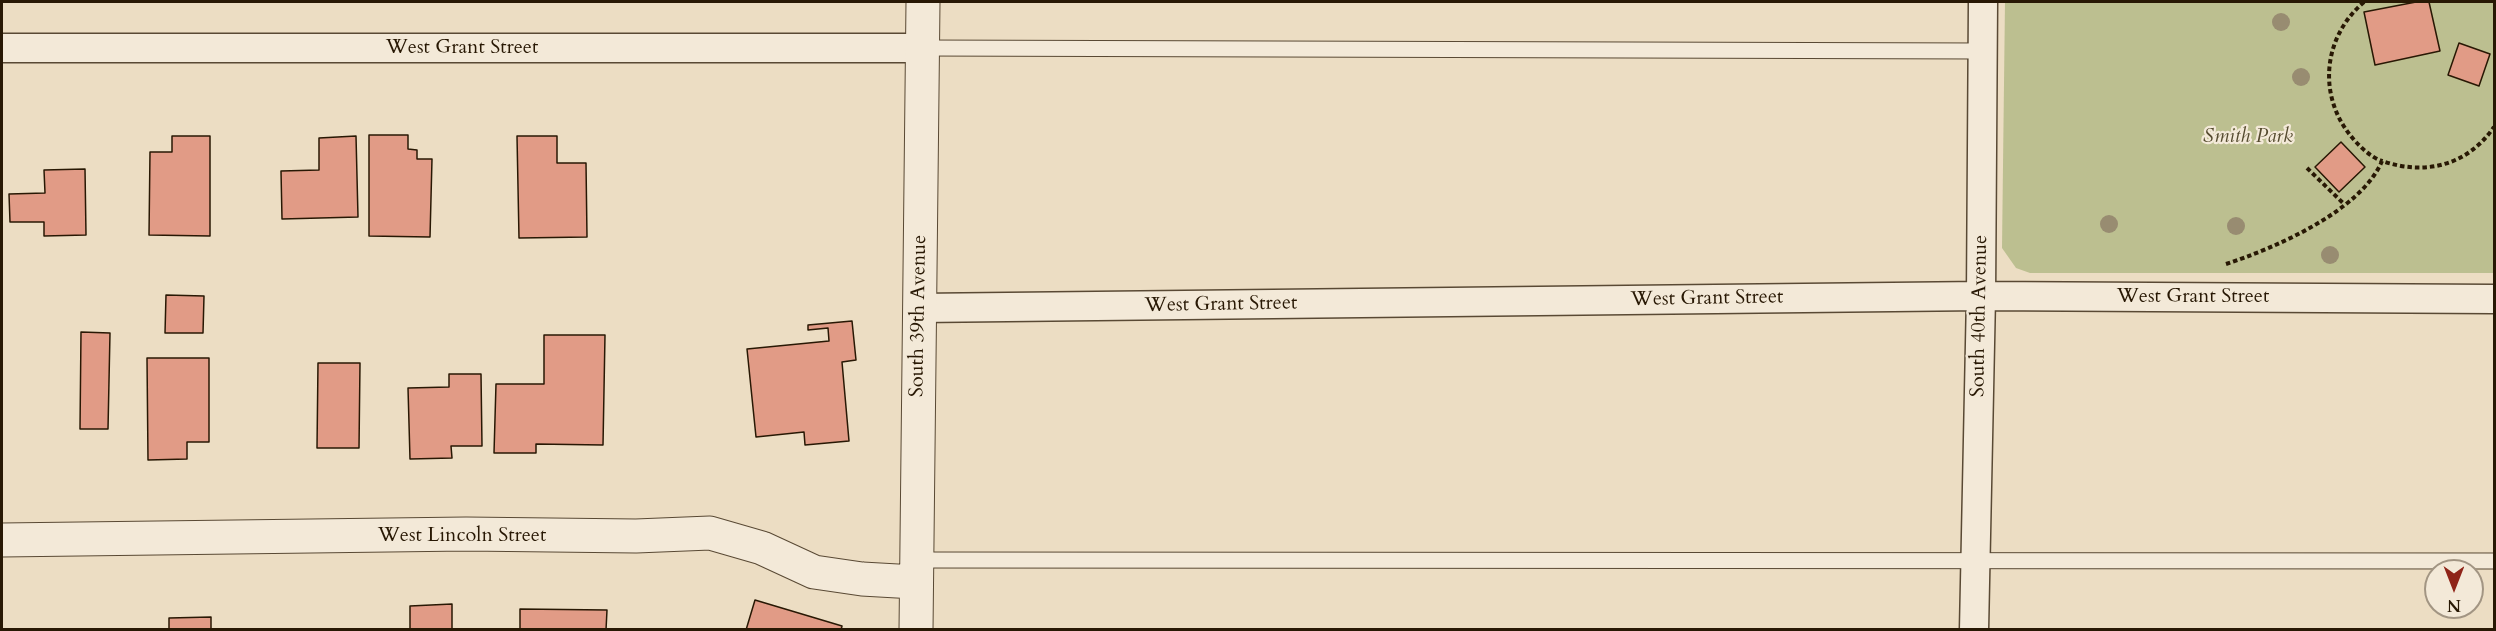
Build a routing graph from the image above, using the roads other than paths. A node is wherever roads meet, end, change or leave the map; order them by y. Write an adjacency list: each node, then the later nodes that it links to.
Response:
1 (923, 2): 4 (street, South 39th Avenue)
2 (1983, 2): 5 (street, South 40th Avenue)
3 (2, 48): 4 (street, West Grant Street)
4 (922, 48): 5 (lane); 8 (street, South 39th Avenue)
5 (1982, 51): 6 (street, South 40th Avenue)
6 (1982, 296): 7 (street, West Grant Street); 8 (street, West Grant Street); 11 (street, South 40th Avenue)
7 (2494, 299)
8 (919, 308): 12 (street, South 39th Avenue)
9 (2, 540): 12 (street, West Lincoln Street)
10 (2494, 561): 11 (lane)
11 (1975, 562): 12 (lane); 14 (street, South 40th Avenue)
12 (915, 571): 13 (street, South 39th Avenue)
13 (916, 630)
14 (1974, 630)

